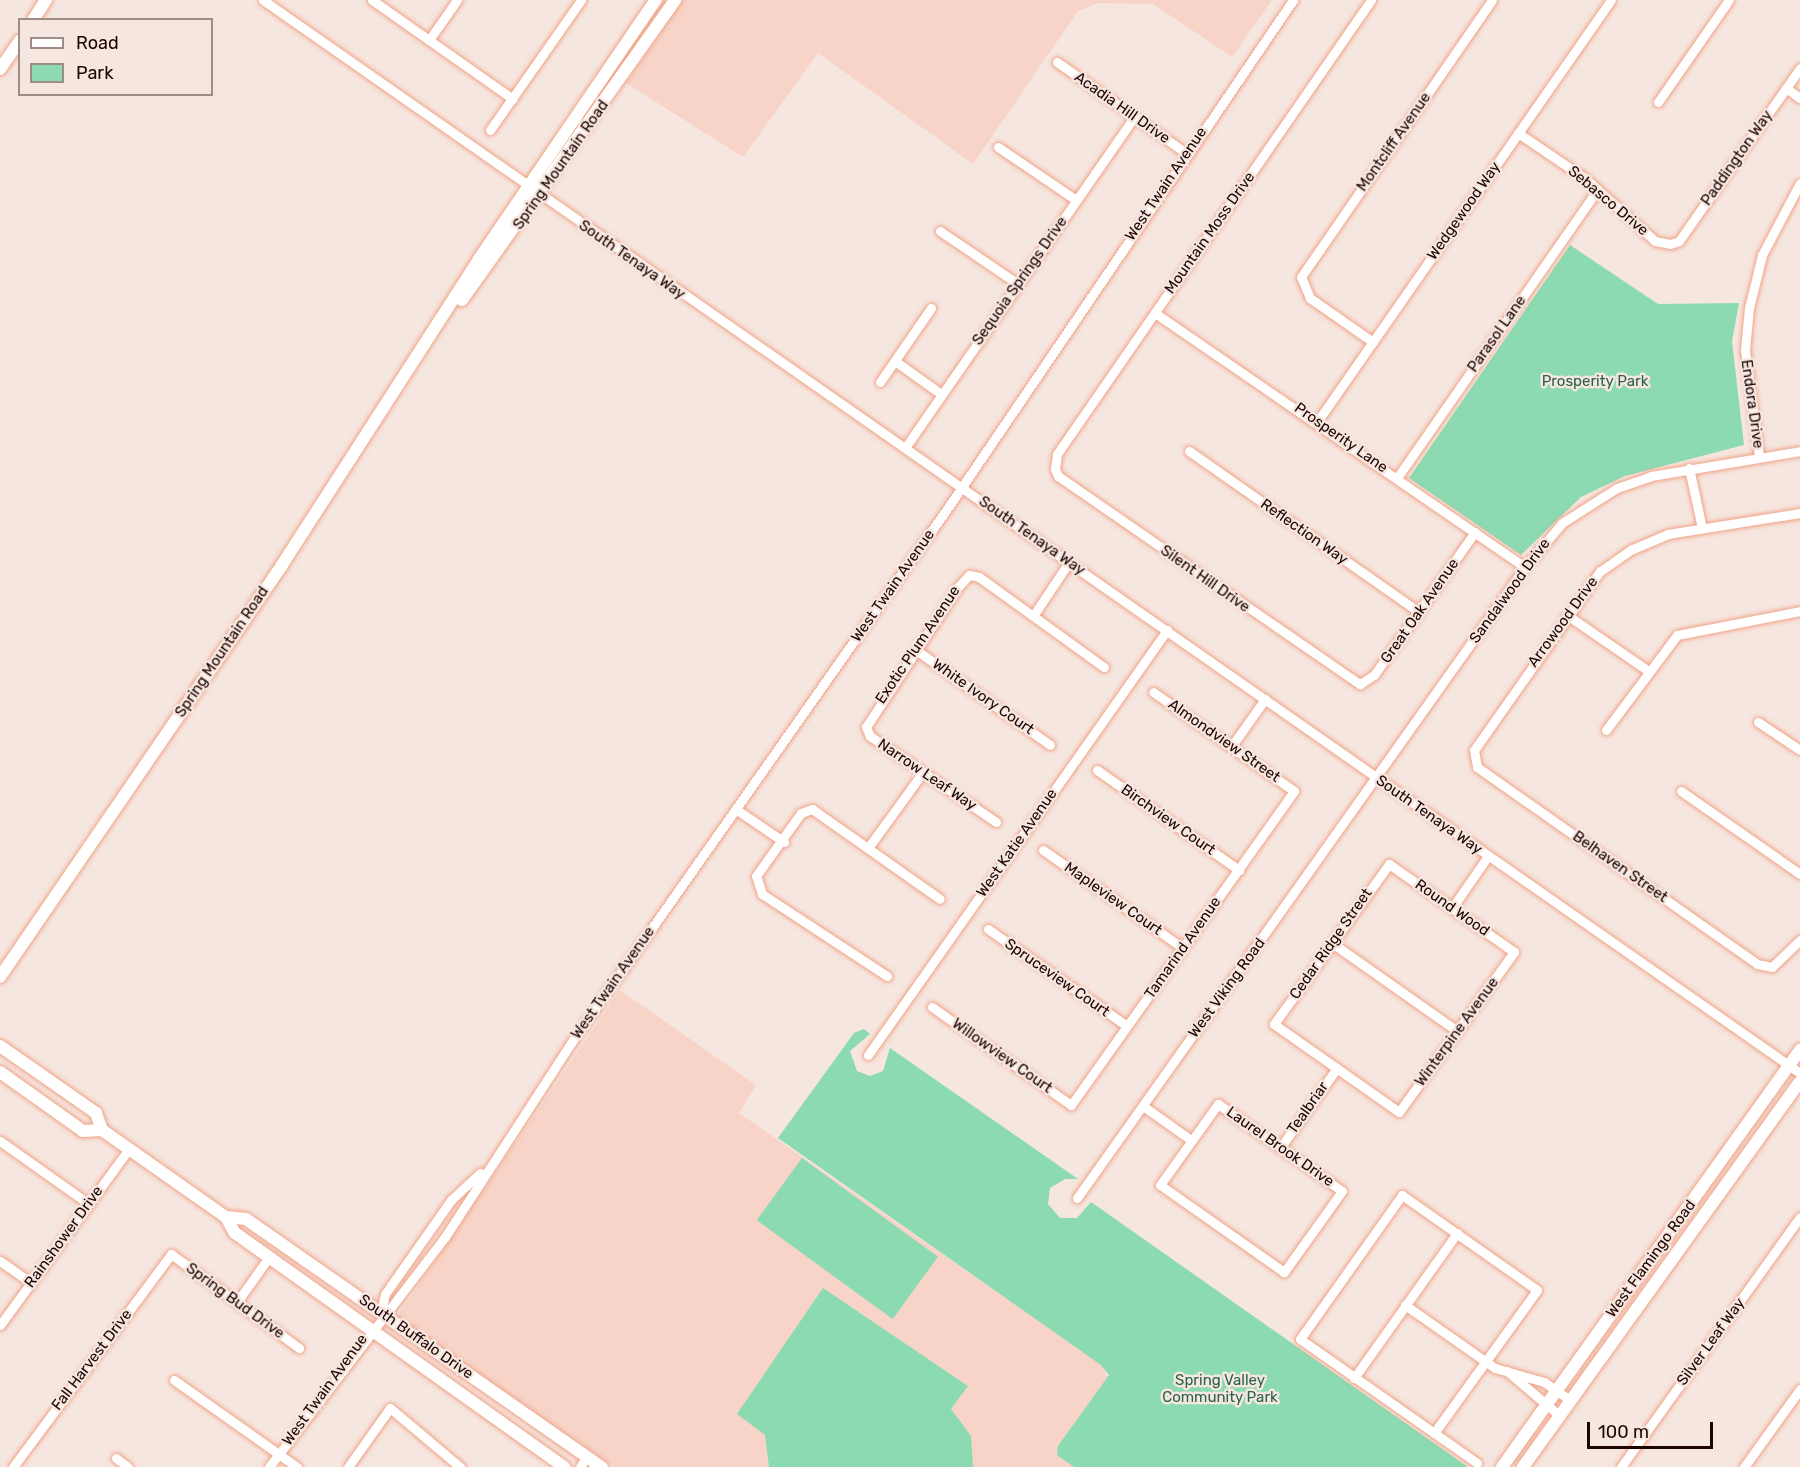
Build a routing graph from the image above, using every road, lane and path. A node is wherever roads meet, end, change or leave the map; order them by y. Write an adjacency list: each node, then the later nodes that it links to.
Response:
1 (46, 0): 14 (main road)
2 (262, 0): 31 (street, South Tenaya Way)
3 (457, 0): 16 (street)
4 (581, 0): 23 (street)
5 (656, 0): 31 (main road, Spring Mountain Road)
6 (667, 0): 15 (main road)
7 (675, 0): 15 (main road, Spring Mountain Road)
8 (1293, 0): 29 (street, West Twain Avenue)
9 (1492, 0): 41 (street, Montcliff Avenue)
10 (1611, 0): 27 (street, Wedgewood Way)
11 (1729, 0): 24 (street)
12 (1369, 1): 39 (street, Mountain Moss Drive)
13 (379, 2): 16 (street)
14 (34, 18)
15 (654, 31): 33 (main road, Spring Mountain Road)
16 (429, 40): 23 (street)
17 (18, 43): 20 (main road)
18 (1057, 62): 25 (street, Acadia Hill Drive)
19 (1800, 68): 21 (street, Paddington Way)
20 (0, 69)
21 (1786, 88): 22 (street); 36 (street, Paddington Way)
22 (1800, 98)
23 (513, 99): 26 (street)
24 (1658, 102)
25 (1134, 117): 29 (street, Acadia Hill Drive); 34 (street, Sequoia Springs Drive)
26 (490, 130)
27 (1518, 133): 32 (street, Sebasco Drive); 41 (street, Wedgewood Way)
28 (998, 147): 34 (street)
29 (1186, 153): 53 (street, West Twain Avenue)
30 (1800, 183): 49 (street, Endora Drive)
31 (529, 187): 33 (street, South Tenaya Way); 40 (main road, Spring Mountain Road)
32 (1597, 190): 36 (street, Sebasco Drive); 52 (street, Parasol Lane)
33 (540, 195): 40 (main road, Spring Mountain Road); 46 (street, South Tenaya Way)
34 (1076, 200): 37 (street, Sequoia Springs Drive)
35 (940, 231): 37 (street)
36 (1670, 244)
37 (1018, 284): 44 (street, Sequoia Springs Drive)
38 (931, 308): 42 (street)
39 (1155, 313): 45 (street, Prosperity Lane); 51 (street, Mountain Moss Drive)
40 (441, 326): 98 (main road, Spring Mountain Road)
41 (1373, 342): 45 (street, Wedgewood Way)
42 (895, 361): 43 (street); 44 (street)
43 (880, 382)
44 (941, 394): 46 (street, Sequoia Springs Drive)
45 (1317, 422): 52 (street, Prosperity Lane)
46 (907, 445): 53 (street, South Tenaya Way)
47 (1189, 451): 60 (street, Reflection Way)
48 (1800, 452): 49 (street, Sandalwood Drive)
49 (1759, 456): 50 (street, Sandalwood Drive)
50 (1689, 468): 55 (street); 58 (street, Sandalwood Drive)
51 (1055, 469): 67 (street, Silent Hill Drive)
52 (1397, 478): 56 (street, Prosperity Lane)
53 (960, 486): 57 (street, South Tenaya Way); 82 (street, West Twain Avenue)
54 (1800, 513): 55 (street, Arrowood Drive)
55 (1702, 528): 61 (street, Arrowood Drive)
56 (1474, 532): 58 (street, Prosperity Lane); 60 (street, Great Oak Avenue)
57 (1069, 562): 62 (street); 63 (street, South Tenaya Way)
58 (1525, 567): 79 (street, Sandalwood Drive)
59 (1800, 611): 66 (street)
60 (1419, 612): 67 (street, Great Oak Avenue)
61 (1567, 615): 66 (street); 76 (street, Arrowood Drive)
62 (1033, 616): 64 (street, Exotic Plum Avenue); 65 (street)
63 (1167, 630): 69 (street, South Tenaya Way); 105 (street, West Katie Avenue)
64 (916, 650): 70 (street, Exotic Plum Avenue); 73 (street, White Ivory Court)
65 (1104, 667)
66 (1647, 670): 72 (street)
67 (1360, 684)
68 (1153, 692): 74 (street, Almondview Street)
69 (1265, 699): 74 (street); 79 (street, South Tenaya Way)
70 (867, 721): 78 (street, Narrow Leaf Way)
71 (1758, 722): 75 (street)
72 (1606, 730)
73 (1050, 744)
74 (1232, 747): 80 (street, Almondview Street)
75 (1800, 750)
76 (1474, 759): 94 (street, Belhaven Street)
77 (1097, 770): 89 (street, Birchview Court)
78 (923, 772): 83 (street, Narrow Leaf Way); 85 (street)
79 (1377, 778): 87 (street, South Tenaya Way); 112 (street, West Viking Road)
80 (1294, 791): 89 (street, Tamarind Avenue)
81 (1682, 791): 90 (street)
82 (737, 810): 84 (street); 118 (street, West Twain Avenue)
83 (996, 822)
84 (784, 842): 85 (street); 99 (street)
85 (868, 848): 91 (street)
86 (1043, 850): 96 (street, Mapleview Court)
87 (1488, 856): 92 (street); 106 (street, South Tenaya Way)
88 (1389, 864): 92 (street, Round Wood); 95 (street, Cedar Ridge Street)
89 (1239, 870): 96 (street, Tamarind Avenue)
90 (1800, 874)
91 (940, 899)
92 (1452, 908): 97 (street, Round Wood)
93 (988, 929): 101 (street, Spruceview Court)
94 (1800, 940)
95 (1332, 943): 102 (street); 107 (street, Cedar Ridge Street)
96 (1183, 948): 101 (street, Tamarind Avenue)
97 (1514, 952): 102 (street, Winterpine Avenue)
98 (0, 976)
99 (887, 976)
100 (932, 1008): 111 (street, Willowview Court)
101 (1127, 1026): 111 (street, Tamarind Avenue)
102 (1457, 1031): 107 (street, Winterpine Avenue)
103 (0, 1046): 113 (main road, South Buffalo Drive)
104 (1800, 1050): 106 (main road, West Flamingo Road)
105 (868, 1055)
106 (1789, 1066): 109 (street, South Tenaya Way); 139 (main road, West Flamingo Road)
107 (1337, 1068): 116 (street, Tealbriar)
108 (0, 1072): 113 (main road, South Buffalo Drive)
109 (1800, 1073)
110 (1800, 1082): 140 (main road, West Flamingo Road)
111 (1071, 1105)
112 (1143, 1106): 114 (street); 119 (street, West Viking Road)
113 (102, 1130): 117 (main road, South Buffalo Drive)
114 (1191, 1140): 116 (street, Laurel Brook Drive); 116 (street, Laurel Brook Drive)
115 (0, 1141): 120 (street)
116 (1280, 1148)
117 (129, 1149): 120 (street, Rainshower Drive); 121 (main road, South Buffalo Drive)
118 (487, 1167): 130 (street, West Twain Avenue); 130 (street, West Twain Avenue)
119 (1077, 1198)
120 (89, 1203): 127 (street, Rainshower Drive)
121 (226, 1217): 125 (main road, South Buffalo Drive); 130 (main road, South Buffalo Drive)
122 (1800, 1217): 158 (street, Silver Leaf Way)
123 (1456, 1233): 129 (street); 134 (street); 136 (street)
124 (171, 1254): 128 (street, Spring Bud Drive); 148 (street, Fall Harvest Drive)
125 (269, 1257): 128 (street); 132 (main road, South Buffalo Drive)
126 (0, 1261): 127 (street)
127 (31, 1283): 131 (street, Rainshower Drive)
128 (237, 1302): 133 (street, Spring Bud Drive)
129 (1405, 1305): 134 (street); 136 (street)
130 (381, 1313): 132 (street, West Twain Avenue); 146 (main road, South Buffalo Drive)
131 (0, 1324)
132 (370, 1329): 144 (street, West Twain Avenue); 154 (main road, South Buffalo Drive)
133 (299, 1348)
134 (1485, 1362): 135 (street); 143 (street)
135 (1507, 1371): 139 (street); 141 (street)
136 (1354, 1378): 143 (street)
137 (174, 1380): 144 (street)
138 (1800, 1389): 159 (street)
139 (1556, 1391): 140 (street); 141 (main road, West Flamingo Road)
140 (1571, 1401): 142 (main road, West Flamingo Road)
141 (1545, 1406): 142 (street); 156 (main road, West Flamingo Road)
142 (1560, 1416): 157 (main road, West Flamingo Road)
143 (1434, 1433): 147 (street)
144 (278, 1454): 150 (street, West Twain Avenue); 151 (street)
145 (116, 1458): 149 (street)
146 (583, 1462): 155 (main road, South Buffalo Drive)
147 (1477, 1463)
148 (13, 1467)
149 (128, 1467)
150 (269, 1467)
151 (297, 1467)
152 (348, 1467): 153 (street)
153 (460, 1467)
154 (564, 1467)
155 (602, 1467)
156 (1502, 1467)
157 (1523, 1467)
158 (1621, 1467)
159 (1744, 1467)

